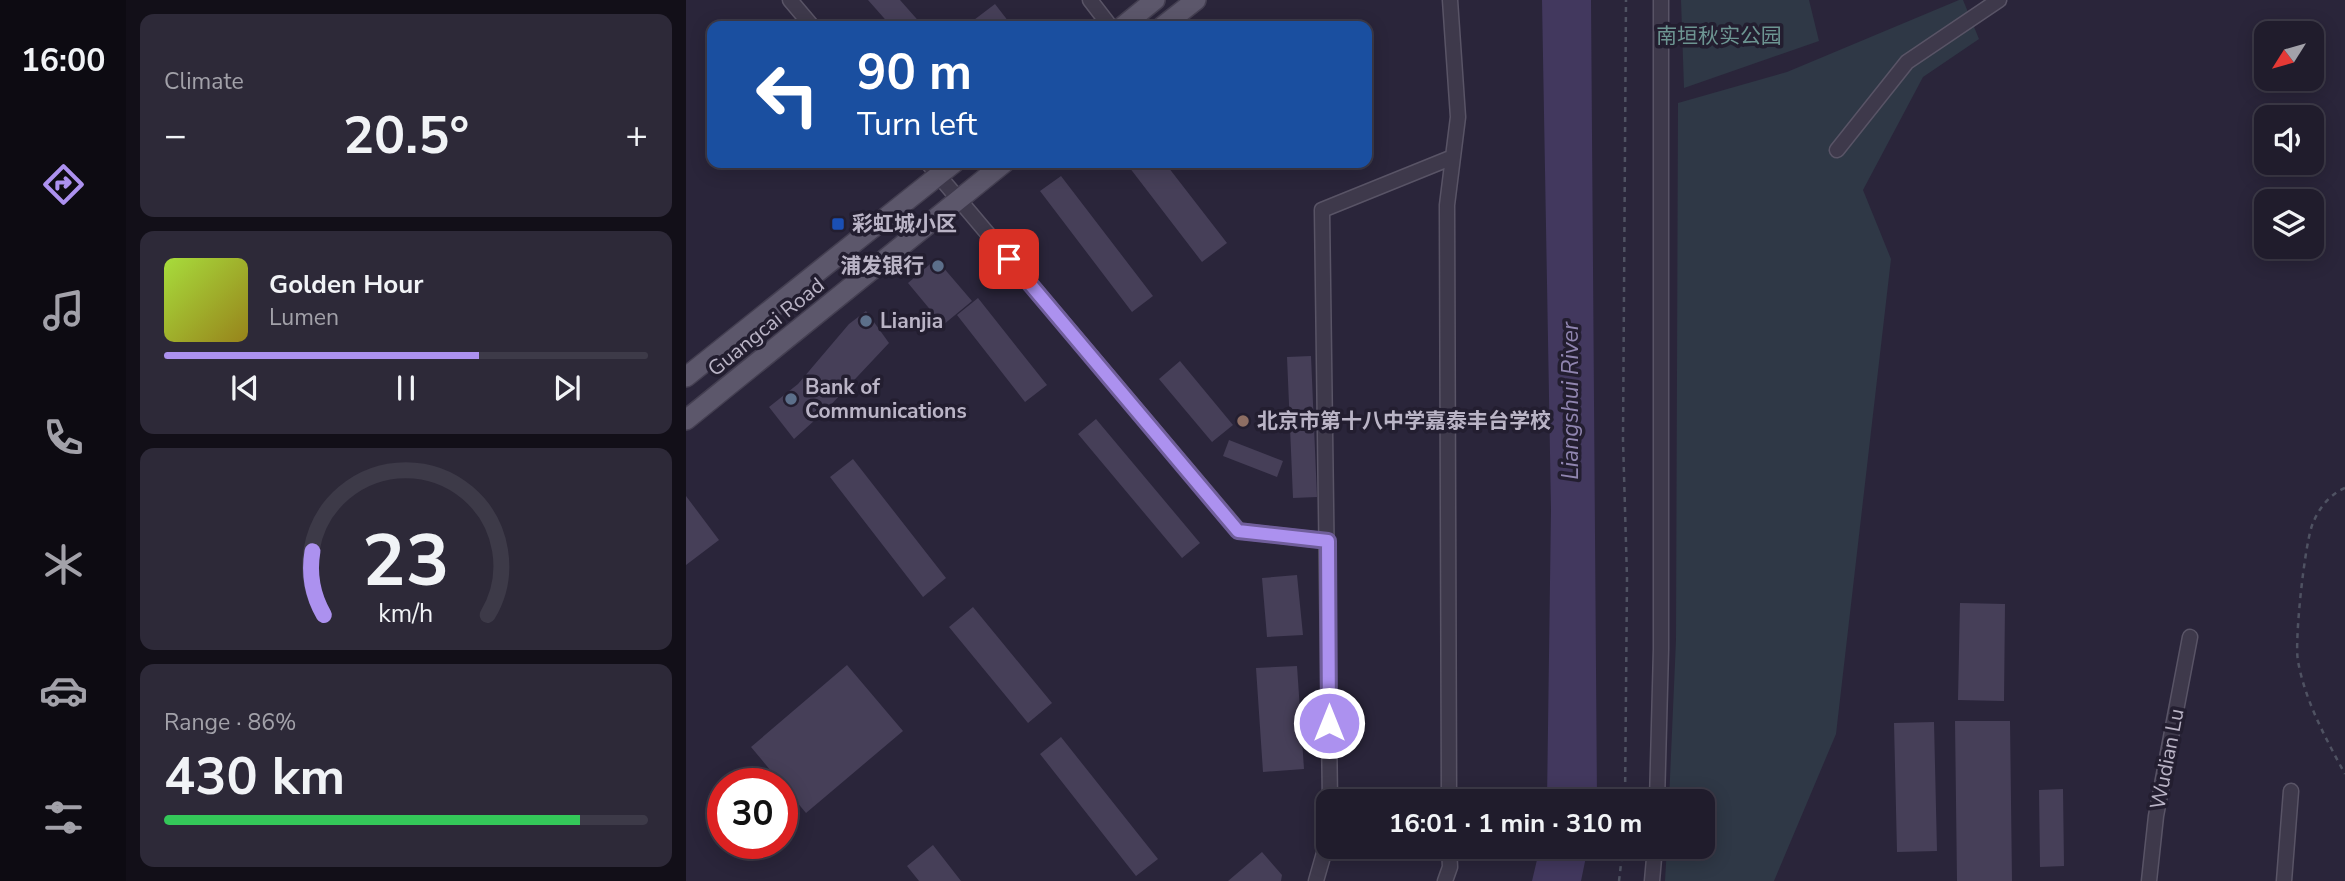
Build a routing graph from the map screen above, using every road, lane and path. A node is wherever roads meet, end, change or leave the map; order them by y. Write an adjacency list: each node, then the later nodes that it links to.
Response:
1 (790, 0): 9 (street)
2 (1090, 0): 10 (street)
3 (1155, 0): 11 (main road)
4 (1196, 0): 12 (main road)
5 (1450, 0): 14 (street)
6 (1626, 0): 26 (path)
7 (1661, 0): 27 (street)
8 (1999, 0): 13 (street)
9 (809, 21)
10 (1106, 21)
11 (1129, 21)
12 (1169, 21)
13 (1837, 150)
14 (1453, 157): 21 (street); 25 (street)
15 (998, 168): 17 (main road, Guangcai Road)
16 (933, 169): 17 (street); 18 (main road, Guangcai Road)
17 (960, 201): 19 (main road, Guangcai Road); 21 (street)
18 (686, 377)
19 (686, 420)
20 (2345, 488): 23 (path)
21 (1328, 541): 24 (street)
22 (2190, 637): 37 (street, Wudian Lu)
23 (2345, 775)
24 (1330, 789)
25 (1449, 789)
26 (1625, 789)
27 (1657, 789)
28 (2291, 791): 38 (street)
29 (1322, 859): 33 (street)
30 (1450, 859): 34 (street)
31 (1622, 859): 35 (path)
32 (1653, 859): 36 (street)
33 (1316, 881)
34 (1445, 881)
35 (1619, 881)
36 (1652, 881)
37 (2148, 881)
38 (2284, 881)

